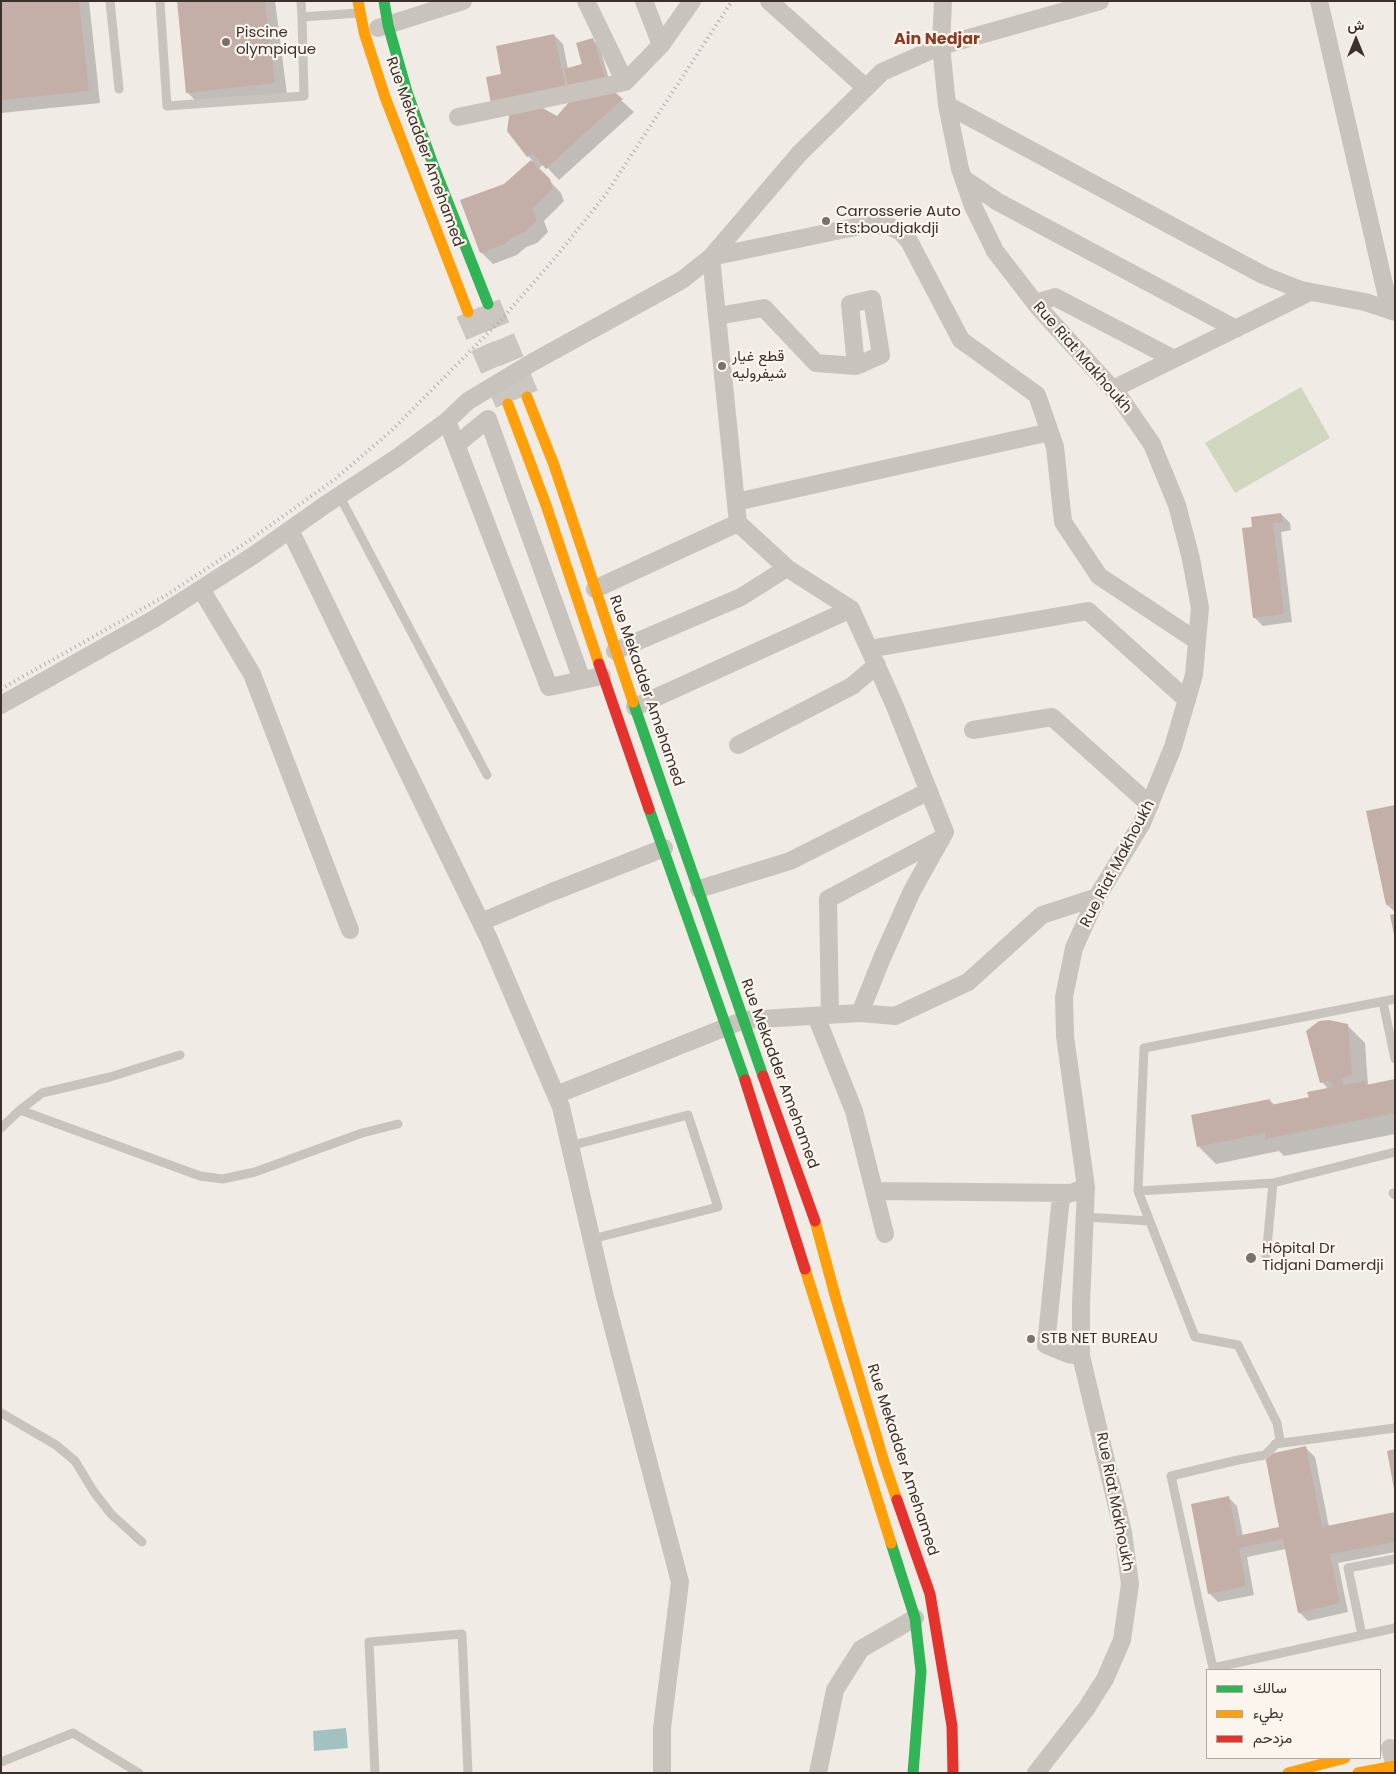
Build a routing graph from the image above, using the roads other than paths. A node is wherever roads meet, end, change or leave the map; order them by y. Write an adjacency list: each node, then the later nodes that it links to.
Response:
1 (110, 1): 21 (lane)
2 (160, 1): 14 (lane)
3 (301, 1): 14 (lane)
4 (384, 1): 15 (main road, Rue Mekadder Amehamed)
5 (463, 1): 15 (street)
6 (586, 1): 19 (street)
7 (644, 1): 17 (street)
8 (692, 1): 17 (street)
9 (768, 1): 20 (street)
10 (943, 1): 18 (street, Rue Riat Makhoukh)
11 (1100, 1): 18 (street)
12 (1319, 1): 29 (street)
13 (359, 7): 14 (lane); 16 (main road, Rue Mekadder Amehamed)
14 (302, 17)
15 (388, 25): 16 (street); 28 (main road, Rue Mekadder Amehamed)
16 (364, 32): 30 (main road, Rue Mekadder Amehamed)
17 (662, 45): 19 (street)
18 (941, 46): 20 (street); 22 (street, Rue Riat Makhoukh)
19 (625, 82): 23 (street)
20 (866, 88): 25 (street)
21 (119, 89)
22 (947, 105): 24 (street, Rue Riat Makhoukh); 26 (street)
23 (458, 116)
24 (964, 179): 27 (street, Rue Riat Makhoukh); 32 (street)
25 (712, 257): 31 (street); 38 (street); 39 (street)
26 (1310, 292): 29 (street); 32 (street)
27 (1034, 303): 33 (street); 35 (street, Rue Riat Makhoukh)
28 (488, 304)
29 (1392, 311)
30 (468, 312)
31 (717, 316): 34 (street); 42 (street)
32 (1236, 328): 33 (street)
33 (1174, 359): 35 (street)
34 (856, 366)
35 (1113, 389): 49 (street, Rue Riat Makhoukh)
36 (527, 397): 47 (main road, Rue Mekadder Amehamed)
37 (508, 404): 53 (main road)
38 (447, 421): 40 (street); 41 (street)
39 (1050, 432): 42 (street); 49 (street)
40 (456, 445): 54 (street); 54 (street)
41 (339, 495): 44 (street); 60 (lane)
42 (736, 502): 43 (street)
43 (738, 523): 45 (street); 47 (street)
44 (290, 530): 46 (street); 67 (street)
45 (787, 568): 48 (street); 51 (street)
46 (201, 589): 56 (street); 68 (street)
47 (595, 589): 51 (main road, Rue Mekadder Amehamed)
48 (852, 609): 50 (street); 57 (street)
49 (1197, 641): 55 (street, Rue Riat Makhoukh)
50 (869, 648): 52 (street); 55 (street)
51 (616, 650): 57 (main road, Rue Mekadder Amehamed)
52 (877, 665): 59 (street); 61 (street)
53 (602, 676): 54 (street); 64 (main road)
54 (582, 680)
55 (1187, 700): 62 (street, Rue Riat Makhoukh)
56 (1, 705)
57 (635, 707): 65 (main road, Rue Mekadder Amehamed)
58 (973, 730): 62 (street)
59 (738, 745)
60 (487, 775)
61 (928, 790): 63 (street); 65 (street)
62 (1150, 805): 66 (street, Rue Riat Makhoukh)
63 (942, 838): 71 (street); 72 (street)
64 (664, 848): 67 (street); 74 (main road)
65 (699, 889): 73 (main road, Rue Mekadder Amehamed)
66 (1098, 897): 71 (street); 84 (street, Rue Riat Makhoukh)
67 (481, 922): 77 (street)
68 (350, 930)
69 (1395, 999): 70 (lane)
70 (1383, 1002): 76 (lane); 86 (lane)
71 (860, 1013): 72 (street)
72 (823, 1015): 73 (street); 85 (street)
73 (744, 1020): 74 (street); 114 (main road, Rue Mekadder Amehamed)
74 (727, 1027): 77 (street); 100 (main road)
75 (180, 1055): 78 (lane)
76 (1394, 1059)
77 (556, 1094): 81 (street)
78 (20, 1110): 79 (lane); 80 (lane)
79 (398, 1124)
80 (1, 1128)
81 (570, 1146): 90 (street); 90 (lane)
82 (1395, 1152): 83 (lane)
83 (1273, 1183): 86 (lane); 91 (lane)
84 (1079, 1190): 85 (street); 87 (street, Rue Riat Makhoukh); 92 (street)
85 (874, 1191): 89 (street)
86 (1138, 1191): 88 (lane)
87 (1085, 1216): 88 (lane); 93 (street, Rue Riat Makhoukh)
88 (1150, 1221): 97 (lane)
89 (885, 1234)
90 (592, 1239): 111 (street)
91 (1266, 1257)
92 (1053, 1279): 93 (street); 94 (street)
93 (1082, 1281): 94 (street, Rue Riat Makhoukh)
94 (1081, 1356): 115 (street, Rue Riat Makhoukh)
95 (1, 1413): 98 (lane)
96 (1395, 1428): 97 (lane)
97 (1276, 1444): 103 (lane)
98 (142, 1542)
99 (1395, 1558): 102 (lane)
100 (915, 1618): 112 (street); 113 (main road)
101 (1395, 1628): 102 (lane)
102 (1362, 1635): 103 (lane)
103 (1213, 1669)
104 (1388, 1748): 107 (street)
105 (1341, 1759): 116 (main road)
106 (1, 1762): 108 (lane)
107 (1395, 1766): 117 (main road)
108 (140, 1773)
109 (375, 1773): 110 (lane)
110 (468, 1773)
111 (662, 1773)
112 (818, 1773)
113 (913, 1773)
114 (953, 1773)
115 (1036, 1773)
116 (1288, 1773)
117 (1358, 1773)

